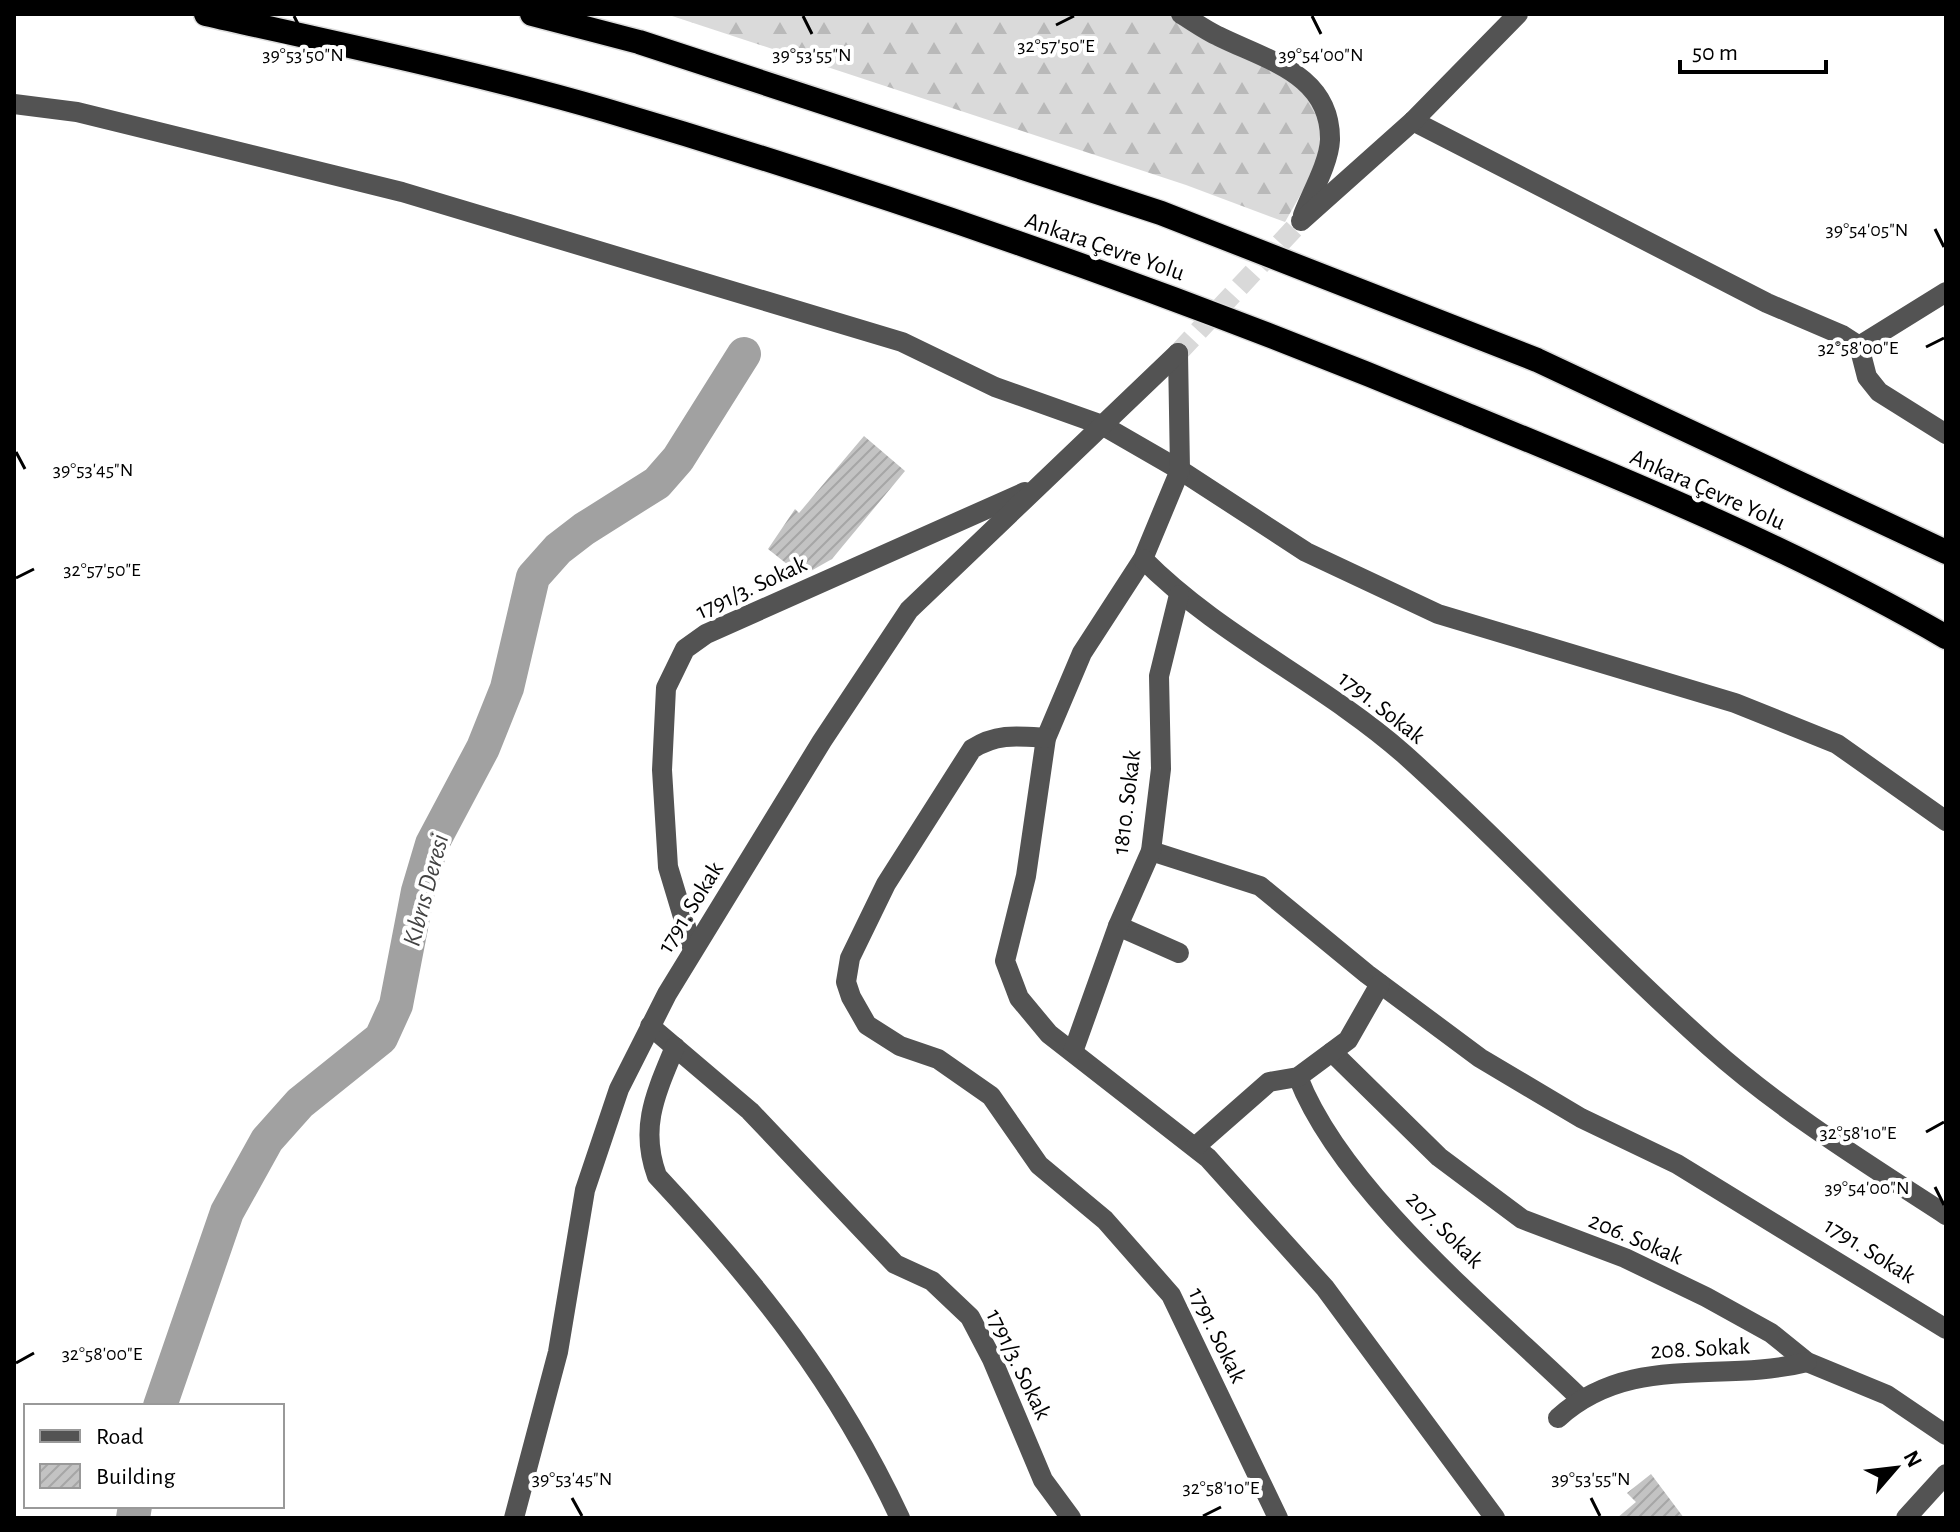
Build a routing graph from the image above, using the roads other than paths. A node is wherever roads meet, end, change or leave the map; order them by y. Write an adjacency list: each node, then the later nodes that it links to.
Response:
1 (206, 14): 16 (highway, Ankara Çevre Yolu)
2 (532, 14): 13 (highway, Ankara Çevre Yolu)
3 (1181, 14): 6 (street)
4 (1518, 14): 6 (street)
5 (14, 104): 9 (street)
6 (1413, 121): 8 (street)
7 (1946, 292): 8 (street)
8 (1859, 346): 10 (street)
9 (1102, 425): 11 (street); 11 (street, 1791. Sokak); 12 (street, 1791. Sokak)
10 (1946, 434)
11 (1180, 470): 14 (street); 18 (street)
12 (1036, 488): 21 (street, 1791. Sokak); 21 (street, 1791/3. Sokak)
13 (1946, 552)
14 (1143, 559): 15 (street, 1791. Sokak); 17 (street)
15 (1179, 595): 19 (street, 1810. Sokak); 30 (street, 1791. Sokak)
16 (1946, 637)
17 (1046, 738): 26 (street); 40 (street, 1791. Sokak)
18 (1946, 821)
19 (1151, 851): 20 (street, 1810. Sokak); 23 (street, 1791. Sokak)
20 (1118, 926): 22 (street); 26 (street, 1810. Sokak)
21 (693, 950): 24 (street, 1791. Sokak)
22 (1179, 953)
23 (1380, 984): 27 (street); 31 (street, 1791. Sokak)
24 (650, 1026): 25 (street, 1791/3. Sokak); 37 (street, 1791. Sokak)
25 (675, 1047): 38 (street); 39 (street, 1791/3. Sokak)
26 (1073, 1052): 29 (street)
27 (1332, 1052): 28 (street); 32 (street, 206. Sokak)
28 (1298, 1077): 29 (street); 33 (street, 207. Sokak)
29 (1195, 1147): 41 (street)
30 (1946, 1215)
31 (1946, 1329)
32 (1807, 1362): 33 (street, 208. Sokak); 35 (street, 206. Sokak)
33 (1580, 1398): 34 (street, 208. Sokak)
34 (1558, 1418)
35 (1946, 1435)
36 (1946, 1474): 42 (street)
37 (514, 1518)
38 (900, 1518)
39 (1071, 1518)
40 (1278, 1518)
41 (1495, 1518)
42 (1906, 1518)

